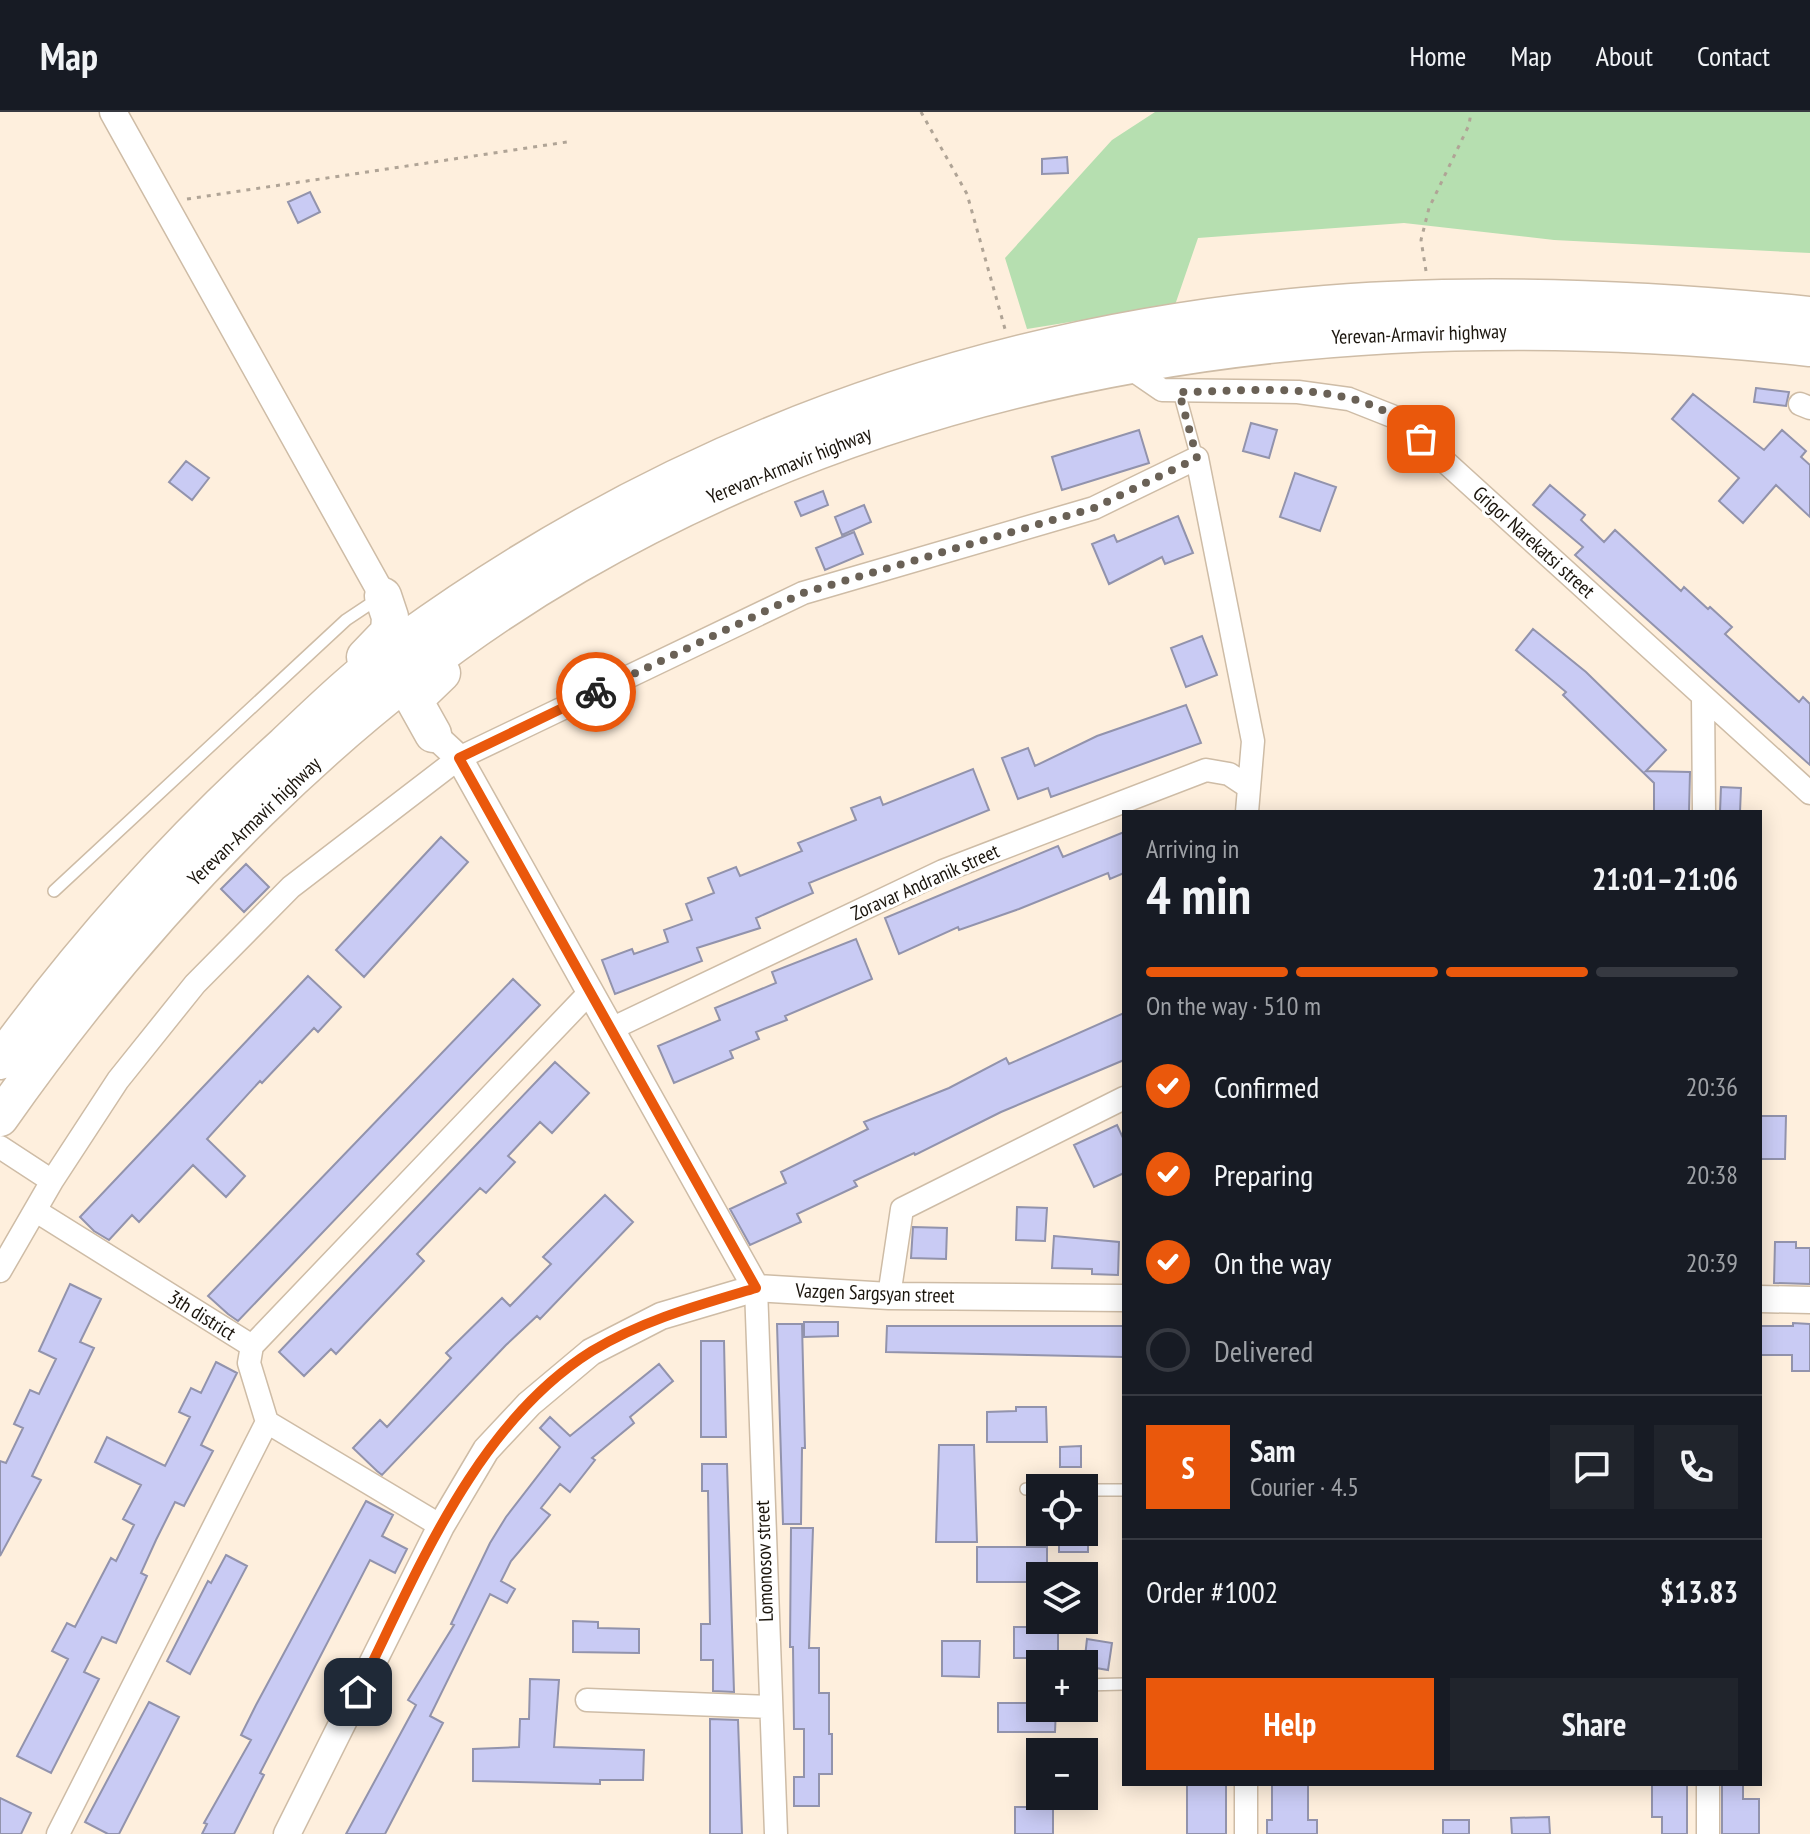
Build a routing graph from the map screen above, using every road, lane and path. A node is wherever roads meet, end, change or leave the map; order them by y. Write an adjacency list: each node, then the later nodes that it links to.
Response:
1 (113, 112): 5 (street)
2 (921, 112): 9 (path)
3 (1471, 112): 6 (path)
4 (567, 142): 5 (path)
5 (165, 208): 15 (street)
6 (1433, 315): 7 (highway, Yerevan-Armavir highway); 8 (highway, Yerevan-Armavir highway); 9 (highway, Yerevan-Armavir highway); 10 (highway, Yerevan-Armavir highway)
7 (1810, 315)
8 (1810, 348)
9 (1010, 357): 13 (highway, Yerevan-Armavir highway)
10 (1126, 365): 11 (street, Grigor Narekatsi street); 14 (highway, Yerevan-Armavir highway)
11 (1179, 392): 12 (lane); 16 (street, Grigor Narekatsi street)
12 (1197, 458): 19 (street); 21 (street)
13 (498, 576): 15 (highway); 17 (highway, Yerevan-Armavir highway)
14 (548, 583): 18 (highway); 20 (highway, Yerevan-Armavir highway)
15 (383, 596): 17 (highway); 25 (lane)
16 (1703, 697): 22 (street, Grigor Narekatsi street); 24 (street)
17 (312, 719): 28 (highway, Yerevan-Armavir highway)
18 (433, 734): 19 (street); 20 (highway)
19 (459, 758): 26 (street); 32 (street)
20 (299, 776): 30 (highway, Yerevan-Armavir highway)
21 (1247, 786): 23 (street); 27 (street, Zoravar Andranik street)
22 (1810, 793)
23 (1247, 810)
24 (1704, 810)
25 (54, 891)
26 (590, 992): 27 (street); 40 (street)
27 (611, 1029): 35 (street)
28 (0, 1061)
29 (1122, 1099): 36 (street)
30 (0, 1118)
31 (0, 1147): 32 (street)
32 (52, 1181): 33 (street)
33 (36, 1211): 34 (street); 40 (street, 3th district)
34 (0, 1271)
35 (756, 1288): 36 (street, Vazgen Sargsyan street); 44 (street, Vazgen Sargsyan street); 48 (street, Lomonosov street)
36 (889, 1296): 37 (street, Vazgen Sargsyan street)
37 (1122, 1298)
38 (1762, 1299): 39 (street)
39 (1810, 1300)
40 (252, 1346): 41 (street, 3th district)
41 (267, 1422): 44 (street); 51 (street)
42 (1098, 1490): 43 (lane)
43 (1122, 1490)
44 (441, 1526): 52 (street, Vazgen Sargsyan street)
45 (1122, 1684): 46 (lane)
46 (1098, 1685)
47 (587, 1700): 48 (street)
48 (769, 1707): 53 (street, Lomonosov street)
49 (1246, 1786): 54 (street)
50 (1708, 1786): 55 (street)
51 (58, 1834)
52 (287, 1834)
53 (776, 1834)
54 (1246, 1834)
55 (1708, 1834)

